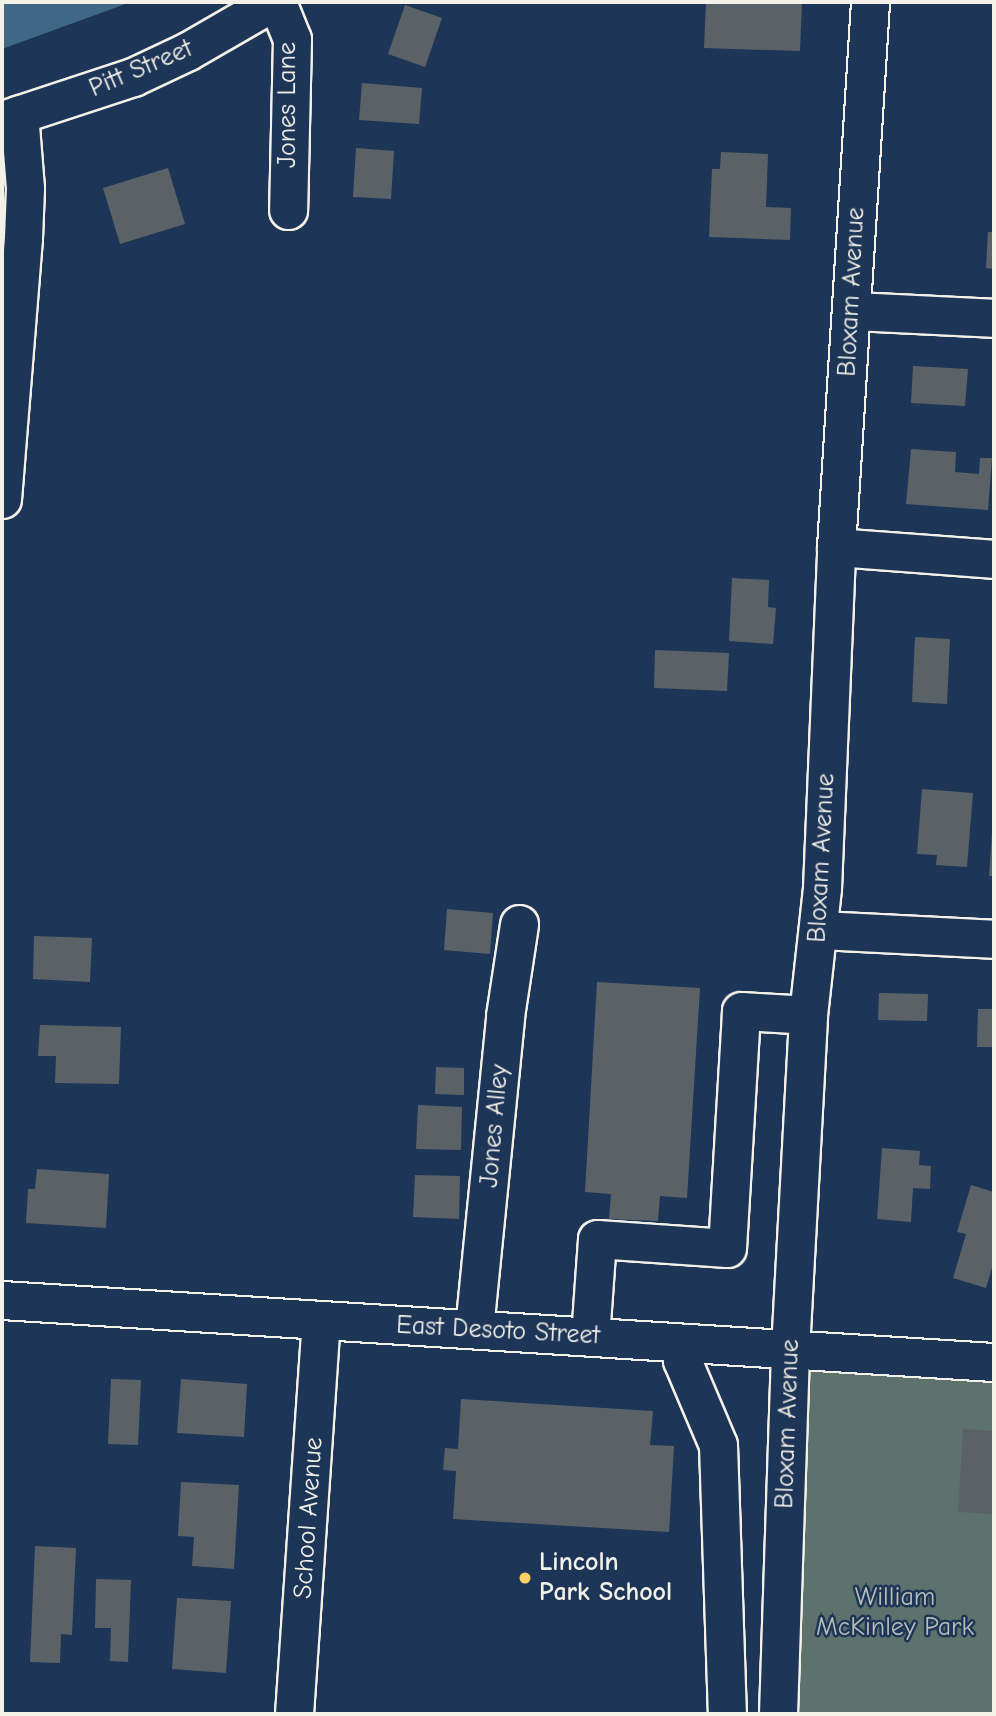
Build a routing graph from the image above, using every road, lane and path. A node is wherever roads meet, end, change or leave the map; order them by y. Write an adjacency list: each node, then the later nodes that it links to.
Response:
1 (275, 2): 3 (street, Pitt Street); 4 (street, Jones Lane)
2 (870, 2): 5 (street, Bloxam Avenue)
3 (11, 117): 7 (street)
4 (288, 210)
5 (852, 311): 6 (street); 8 (street, Bloxam Avenue)
6 (994, 318)
7 (2, 481)
8 (836, 547): 9 (street); 11 (street, Bloxam Avenue)
9 (994, 559)
10 (519, 924): 16 (street, Jones Alley)
11 (819, 930): 12 (street); 13 (street, Bloxam Avenue)
12 (994, 939)
13 (808, 1015): 17 (street); 19 (street, Bloxam Avenue)
14 (2, 1300): 15 (street, East Desoto Street)
15 (321, 1321): 16 (street, East Desoto Street); 21 (street, School Avenue)
16 (474, 1329): 17 (street, East Desoto Street)
17 (590, 1337): 18 (street, East Desoto Street)
18 (681, 1343): 19 (street, East Desoto Street); 22 (street)
19 (790, 1350): 20 (street, East Desoto Street); 23 (street, Bloxam Avenue)
20 (994, 1362)
21 (294, 1714)
22 (727, 1714)
23 (778, 1714)

